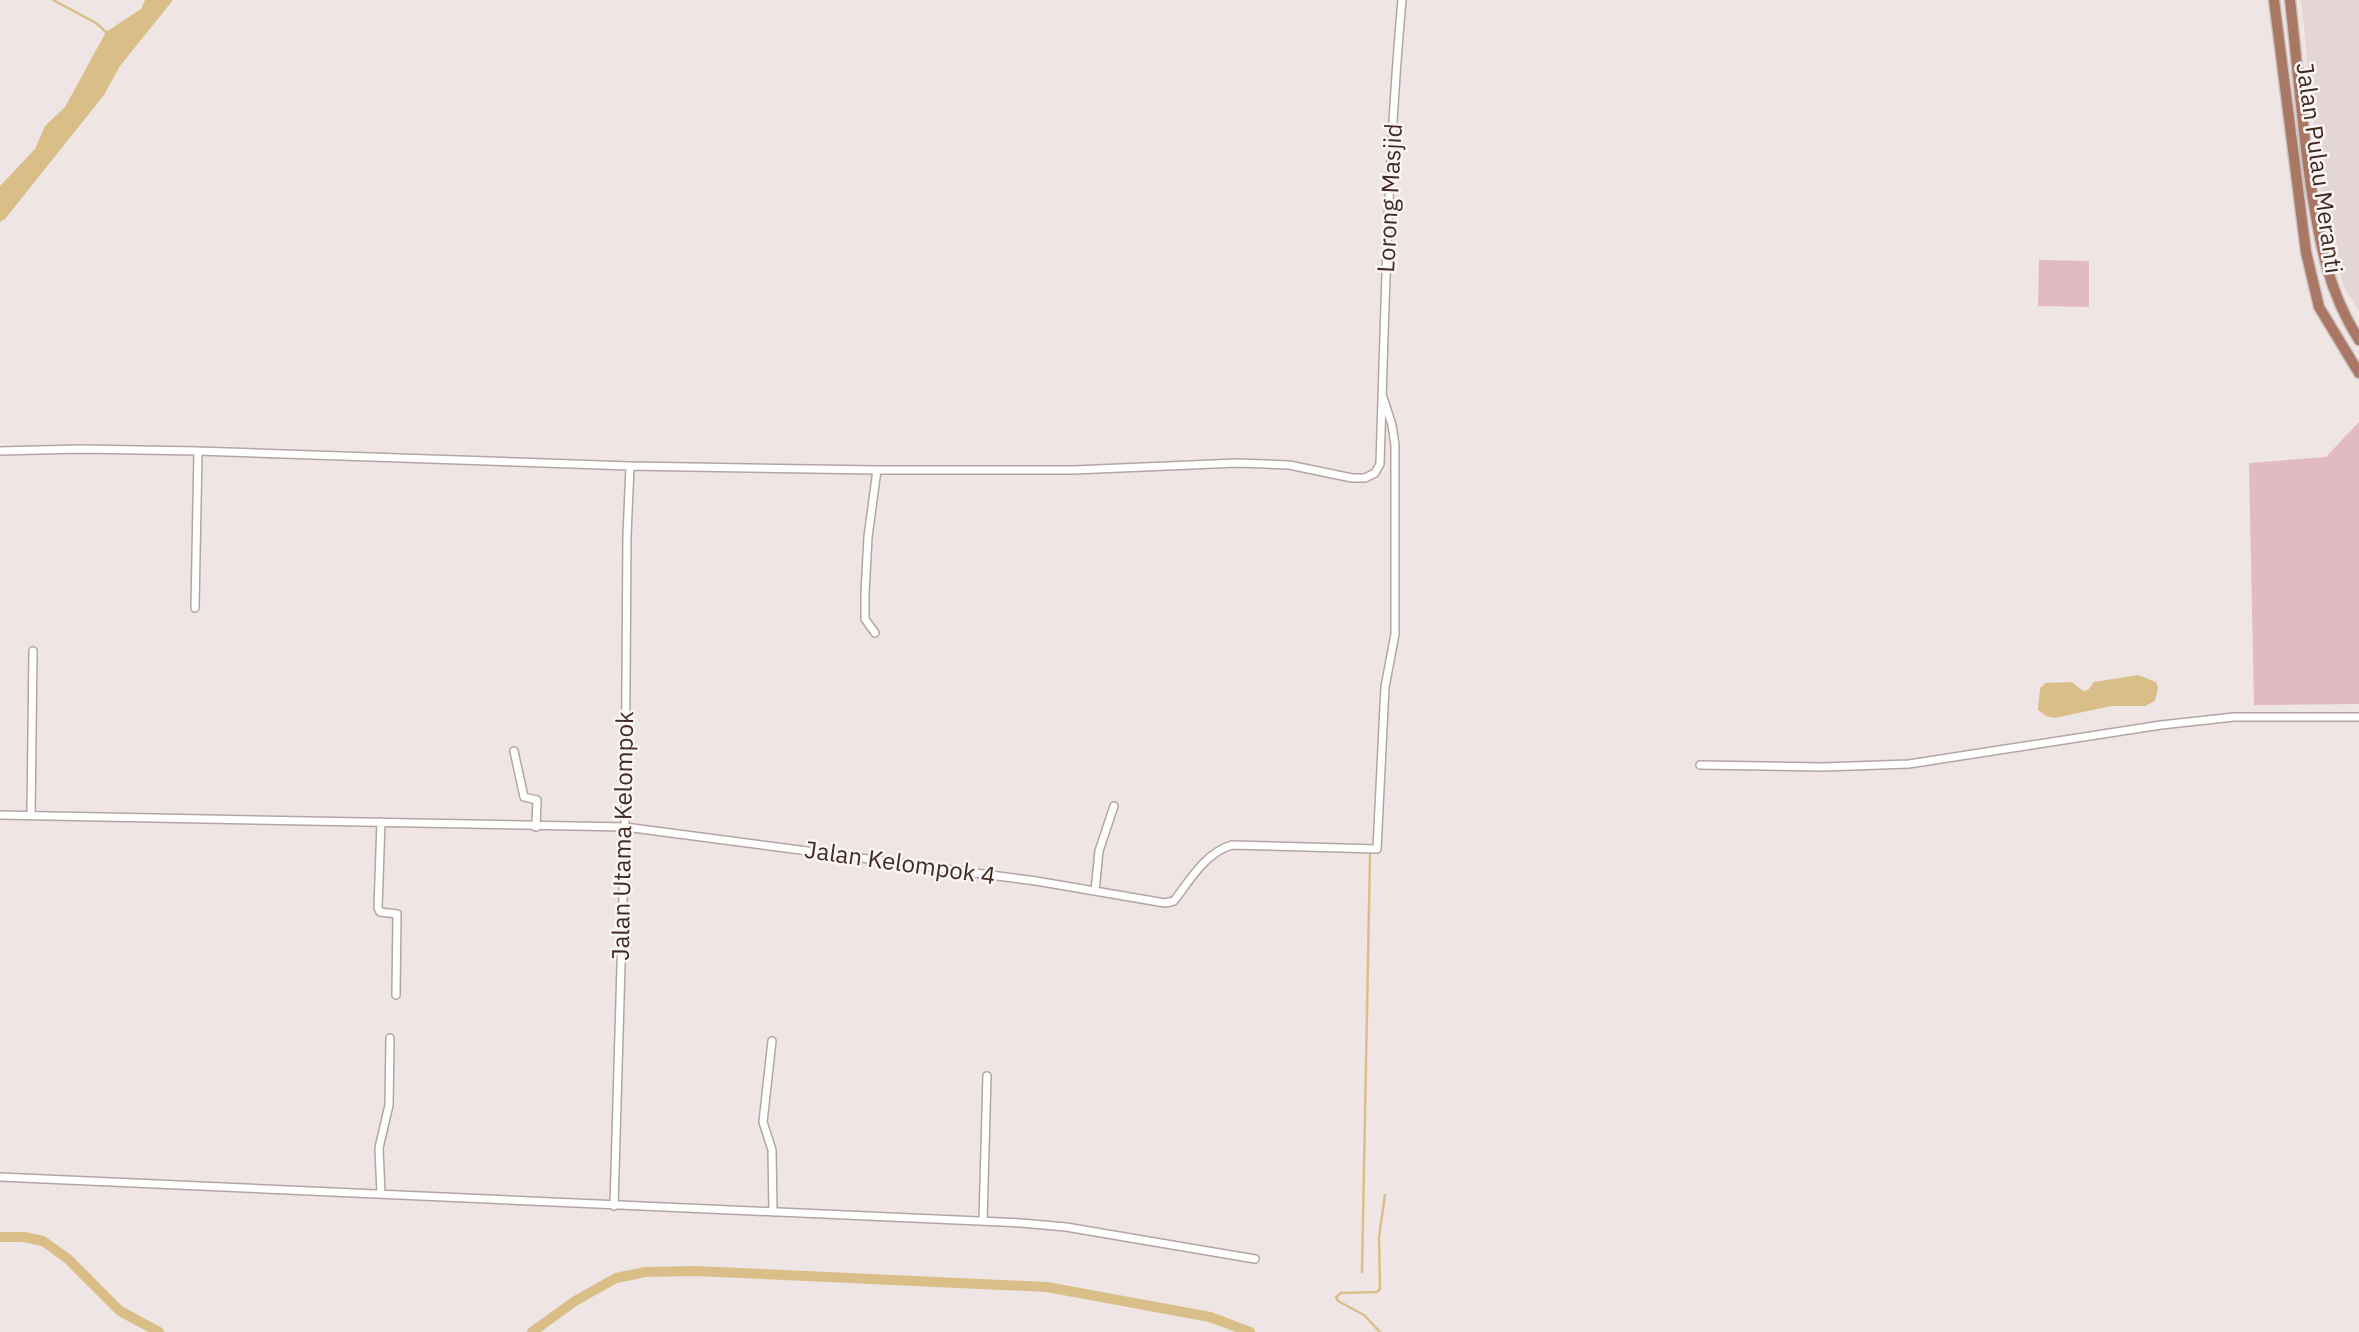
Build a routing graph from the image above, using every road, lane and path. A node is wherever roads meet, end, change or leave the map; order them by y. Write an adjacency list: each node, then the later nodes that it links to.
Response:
1 (1402, 0): 6 (street, Lorong Masjid)
2 (2274, 0): 5 (main road, Jalan Pulau Meranti)
3 (2290, 0): 4 (main road, Jalan Pulau Meranti)
4 (2359, 340)
5 (2359, 373)
6 (1383, 397): 10 (street, Lorong Masjid); 23 (street, Jalan Kelompok 4)
7 (0, 451): 8 (street, Lorong Masjid)
8 (198, 451): 9 (street, Lorong Masjid); 11 (street)
9 (630, 466): 10 (street, Lorong Masjid); 22 (street, Jalan Utama Kelompok)
10 (877, 470): 12 (street)
11 (195, 608)
12 (875, 633)
13 (33, 651): 19 (street)
14 (2359, 717): 16 (street)
15 (514, 751): 21 (street)
16 (1700, 765)
17 (1114, 806): 23 (street)
18 (0, 815): 19 (street, Jalan Kelompok 4)
19 (32, 815): 20 (street, Jalan Kelompok 4)
20 (381, 822): 21 (street, Jalan Kelompok 4); 24 (street)
21 (536, 827): 22 (street, Jalan Kelompok 4)
22 (625, 827): 23 (street, Jalan Kelompok 4); 30 (street, Jalan Utama Kelompok)
23 (1095, 891)
24 (396, 995)
25 (390, 1038): 29 (street)
26 (772, 1041): 31 (street)
27 (988, 1076): 32 (street)
28 (0, 1177): 29 (street)
29 (382, 1194): 30 (street)
30 (614, 1206): 31 (street)
31 (773, 1212): 32 (street)
32 (983, 1221): 33 (street)
33 (1255, 1259)

